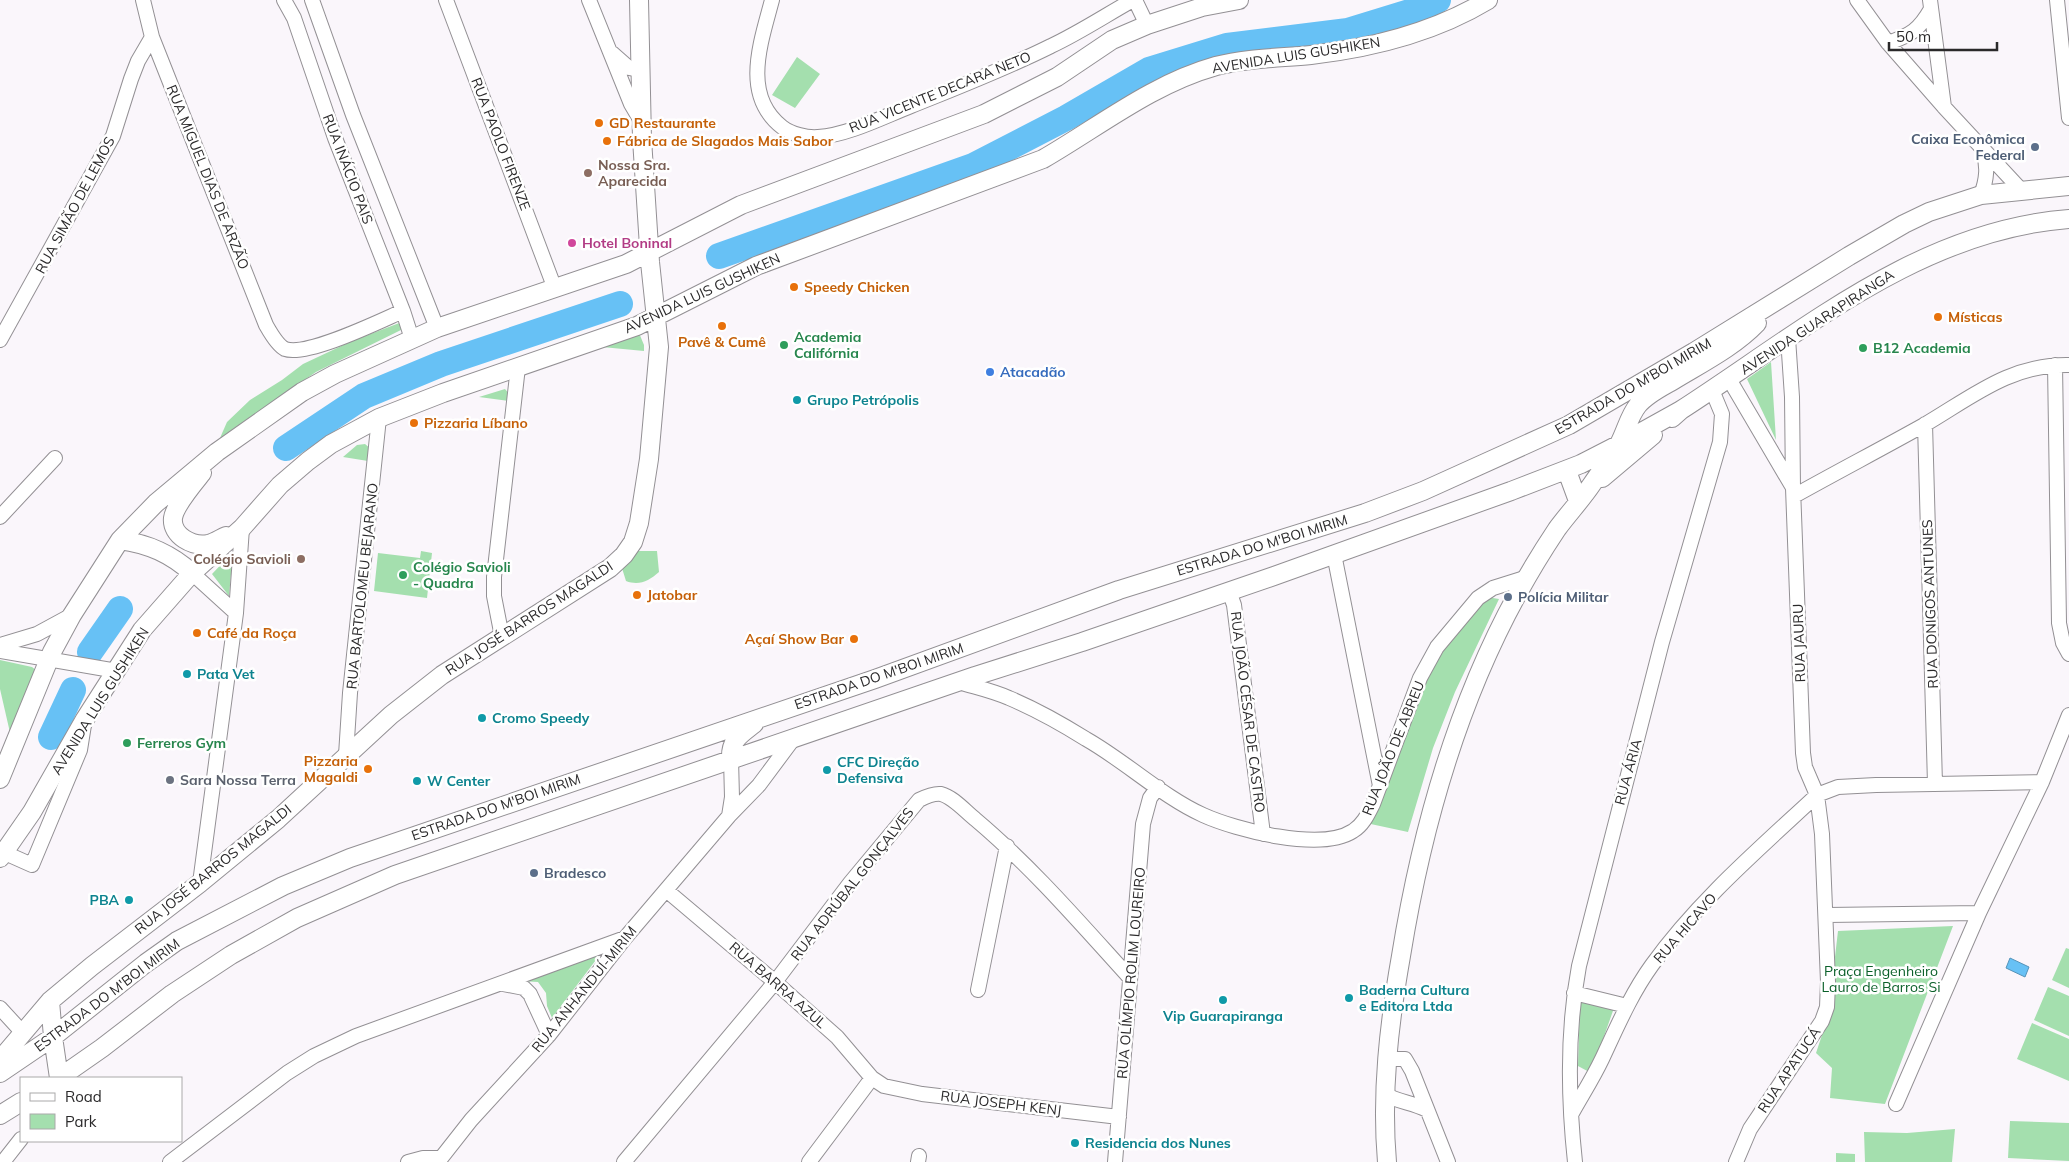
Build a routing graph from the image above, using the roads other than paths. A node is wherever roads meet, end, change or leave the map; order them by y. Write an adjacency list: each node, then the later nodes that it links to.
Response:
1 (143, 0): 15 (street, RUA MIGUEL DIAS DE ARZÃO)
2 (284, 0): 30 (street, RUA INÁCIO PAIS)
3 (312, 0): 32 (street, RUA INÁCIO PAIS)
4 (446, 0): 28 (street, RUA PAOLO FIRENZE)
5 (589, 0): 17 (street)
6 (639, 0): 18 (main road, RUA JOSÉ BARROS MAGALDI)
7 (772, 0): 8 (street, RUA VICENTE DECARA NETO)
8 (1134, 0): 14 (street, RUA VICENTE DECARA NETO)
9 (1239, 0): 14 (main road)
10 (1488, 0): 31 (main road, AVENIDA LUIS GUSHIKEN)
11 (1857, 0): 16 (street)
12 (2057, 0): 20 (street)
13 (1930, 4): 16 (street); 19 (street)
14 (1147, 25): 27 (main road)
15 (152, 37): 30 (street, RUA MIGUEL DIAS DE ARZÃO); 35 (street, RUA SIMÃO DE LEMOS)
16 (1888, 43): 19 (street)
17 (609, 50): 18 (street); 21 (street)
18 (639, 70): 21 (main road, RUA JOSÉ BARROS MAGALDI)
19 (1944, 107): 22 (street)
20 (2069, 118)
21 (641, 122): 27 (main road, RUA JOSÉ BARROS MAGALDI)
22 (1983, 150): 24 (street); 25 (street)
23 (2069, 186): 24 (main road)
24 (2022, 191): 25 (main road)
25 (1980, 195): 29 (main road)
26 (2069, 219): 33 (main road, AVENIDA GUARAPIRANGA)
27 (649, 254): 28 (main road); 31 (main road, RUA JOSÉ BARROS MAGALDI)
28 (555, 289): 32 (main road)
29 (1773, 304): 43 (main road, AVENIDA GUARAPIRANGA); 66 (main road, ESTRADA DO M'BOI MIRIM)
30 (403, 311): 34 (street, RUA INÁCIO PAIS)
31 (657, 317): 37 (main road, AVENIDA LUIS GUSHIKEN); 59 (main road, RUA JOSÉ BARROS MAGALDI)
32 (437, 328): 34 (main road)
33 (1788, 338): 38 (main road, AVENIDA GUARAPIRANGA); 48 (street, RUA JAURU)
34 (412, 339): 44 (main road)
35 (0, 340)
36 (2062, 365): 42 (street); 62 (street)
37 (518, 367): 41 (main road, AVENIDA LUIS GUSHIKEN); 59 (street)
38 (1729, 379): 39 (main road, AVENIDA GUARAPIRANGA); 48 (street, RUA JAURU)
39 (1712, 390): 40 (main road, AVENIDA GUARAPIRANGA); 91 (street, RUA ÁRIA)
40 (1681, 410): 43 (main road, ESTRADA DO M'BOI MIRIM); 47 (main road, AVENIDA GUARAPIRANGA)
41 (379, 418): 51 (main road, AVENIDA LUIS GUSHIKEN); 70 (street, RUA BARTOLOMEU BEJARANO)
42 (1924, 424): 48 (street); 74 (street, RUA DONIGOS ANTUNES)
43 (1618, 446): 46 (main road, ESTRADA DO M'BOI MIRIM); 47 (main road, AVENIDA GUARAPIRANGA)
44 (217, 452): 51 (main road); 52 (main road)
45 (55, 458): 50 (street)
46 (1566, 471): 49 (main road); 53 (main road, ESTRADA DO M'BOI MIRIM)
47 (1593, 482): 49 (main road, AVENIDA GUARAPIRANGA)
48 (1793, 492): 77 (street, RUA JAURU)
49 (1578, 501): 55 (main road, AVENIDA GUARAPIRANGA)
50 (0, 517)
51 (242, 528): 54 (main road, AVENIDA LUIS GUSHIKEN); 57 (street)
52 (120, 540): 54 (main road); 58 (main road)
53 (1334, 554): 56 (main road, ESTRADA DO M'BOI MIRIM); 75 (street)
54 (192, 573): 57 (street); 64 (main road, AVENIDA LUIS GUSHIKEN)
55 (1528, 577): 75 (street, RUA JOÃO DE ABREU); 98 (main road, AVENIDA GUARAPIRANGA)
56 (1230, 591): 65 (main road, ESTRADA DO M'BOI MIRIM); 79 (street, RUA JOÃO CÉSAR DE CASTRO)
57 (236, 613): 82 (street)
58 (72, 615): 60 (street); 63 (main road)
59 (502, 637): 70 (main road, RUA JOSÉ BARROS MAGALDI)
60 (0, 646)
61 (0, 651): 63 (street)
62 (2069, 654)
63 (48, 660): 64 (street); 72 (main road)
64 (116, 671): 68 (main road, AVENIDA LUIS GUSHIKEN)
65 (959, 682): 69 (main road, ESTRADA DO M'BOI MIRIM); 76 (street, RUA JOÃO DE ABREU)
66 (766, 715): 71 (main road); 97 (main road, ESTRADA DO M'BOI MIRIM)
67 (2069, 715): 73 (street)
68 (86, 719): 81 (main road, AVENIDA LUIS GUSHIKEN); 81 (street)
69 (794, 738): 71 (main road, ESTRADA DO M'BOI MIRIM); 78 (street, RUA ANHANDUÍ-MIRIM)
70 (346, 755): 82 (main road, RUA JOSÉ BARROS MAGALDI)
71 (731, 760): 78 (street); 102 (main road, ESTRADA DO M'BOI MIRIM)
72 (0, 779)
73 (2042, 782): 74 (street); 84 (street)
74 (1935, 784): 77 (street)
75 (1380, 786): 79 (street, RUA JOÃO DE ABREU)
76 (1158, 787): 79 (street, RUA JOÃO DE ABREU); 87 (street, RUA OLÍMPIO ROLIM LOUREIRO)
77 (1816, 795): 85 (street, RUA APATUCÁ); 93 (street, RUA HICAVO)
78 (729, 816): 83 (street, RUA ANHANDUÍ-MIRIM)
79 (1263, 834)
80 (1007, 846): 87 (street, RUA ADRÚBAL GONÇALVES); 88 (street, RUA ADRÚBAL GONÇALVES); 90 (street)
81 (2, 856)
82 (200, 883): 92 (main road, RUA JOSÉ BARROS MAGALDI)
83 (666, 890): 86 (street, RUA ANHANDUÍ-MIRIM); 88 (street, RUA BARRA AZUL)
84 (1979, 913): 85 (street); 107 (street)
85 (1827, 915): 123 (street, RUA APATUCÁ)
86 (625, 938): 89 (street); 96 (street, RUA ANHANDUÍ-MIRIM)
87 (1130, 978): 111 (street, RUA OLÍMPIO ROLIM LOUREIRO)
88 (775, 982): 103 (street, RUA BARRA AZUL); 117 (street)
89 (502, 984): 96 (street); 115 (street)
90 (978, 990)
91 (1574, 993): 93 (street); 109 (street, RUA ÁRIA)
92 (50, 1001): 95 (main road, RUA JOSÉ BARROS MAGALDI); 97 (main road)
93 (1627, 1006): 109 (street, RUA HICAVO)
94 (0, 1008): 95 (street)
95 (23, 1032): 99 (main road, RUA JOSÉ BARROS MAGALDI)
96 (549, 1035): 113 (street, RUA ANHANDUÍ-MIRIM)
97 (53, 1037): 100 (main road, ESTRADA DO M'BOI MIRIM); 101 (main road)
98 (1387, 1059): 105 (main road, AVENIDA GUARAPIRANGA); 108 (street)
99 (0, 1060)
100 (0, 1073)
101 (59, 1077)
102 (60, 1077)
103 (872, 1078): 104 (street, RUA BARRA AZUL); 118 (street)
104 (884, 1086): 111 (street, RUA JOSEPH KENJ)
105 (1386, 1095): 108 (street); 120 (main road, AVENIDA GUARAPIRANGA)
106 (20, 1103): 110 (main road)
107 (1896, 1104)
108 (1427, 1110): 121 (street)
109 (1572, 1113): 122 (street, RUA ÁRIA)
110 (0, 1115)
111 (1119, 1116): 119 (street, RUA OLÍMPIO ROLIM LOUREIRO)
112 (20, 1140): 114 (street)
113 (441, 1161): 116 (street)
114 (3, 1162)
115 (170, 1162)
116 (408, 1162)
117 (624, 1162)
118 (808, 1162)
119 (1115, 1162)
120 (1387, 1162)
121 (1448, 1162)
122 (1575, 1162)
123 (1736, 1162)

